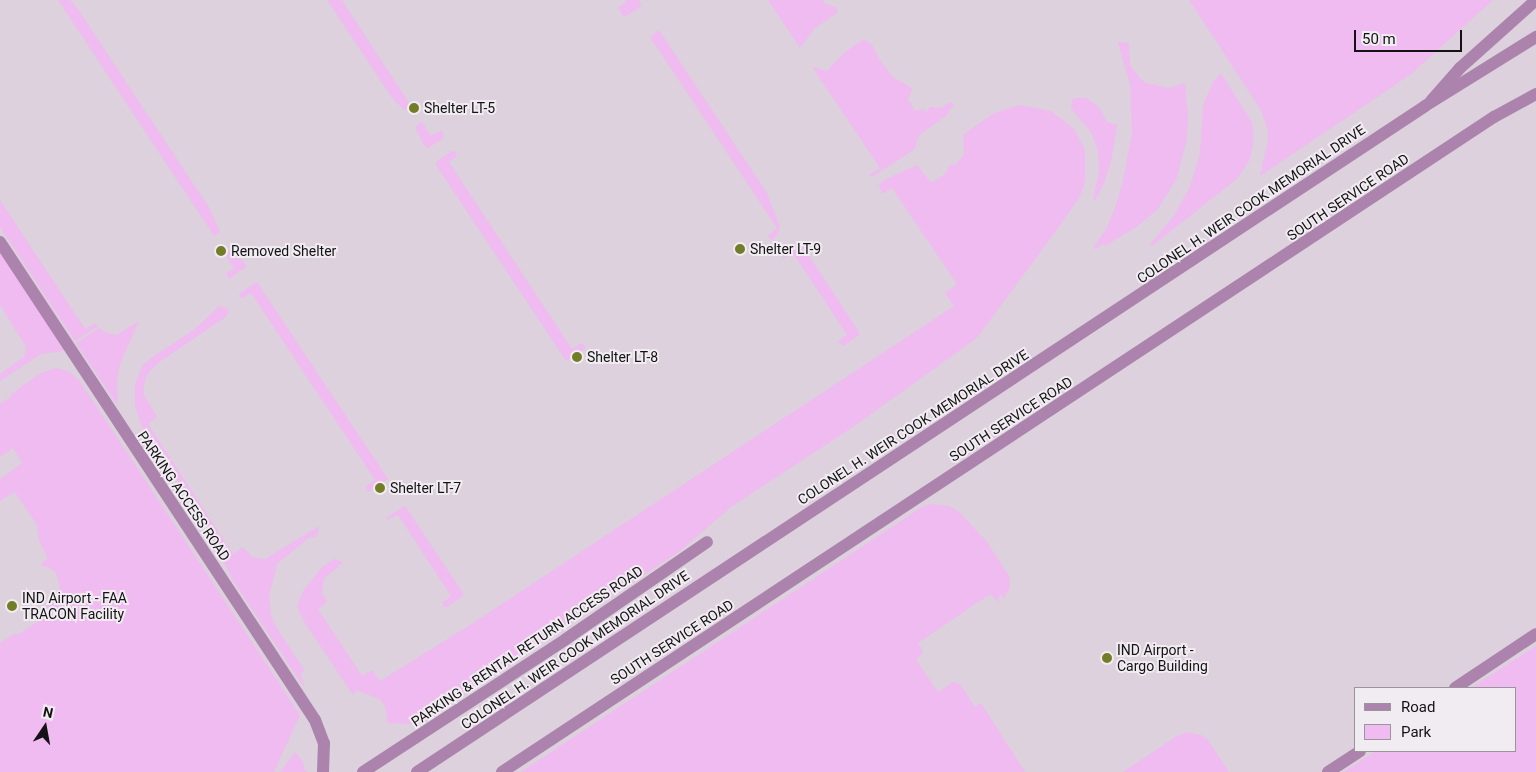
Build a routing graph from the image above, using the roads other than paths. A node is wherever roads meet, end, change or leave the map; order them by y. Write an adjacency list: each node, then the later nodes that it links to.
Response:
1 (1536, 0): 4 (street)
2 (1536, 37): 4 (street)
3 (1536, 94): 13 (street, SOUTH SERVICE ROAD)
4 (1426, 106): 12 (street, COLONEL H. WEIR COOK MEMORIAL DRIVE)
5 (0, 242): 10 (street, PARKING ACCESS ROAD)
6 (707, 542): 11 (street, PARKING & RENTAL RETURN ACCESS ROAD)
7 (1536, 634): 8 (street)
8 (1456, 687)
9 (1358, 752): 14 (street)
10 (323, 772)
11 (363, 772)
12 (417, 772)
13 (502, 772)
14 (1328, 772)

